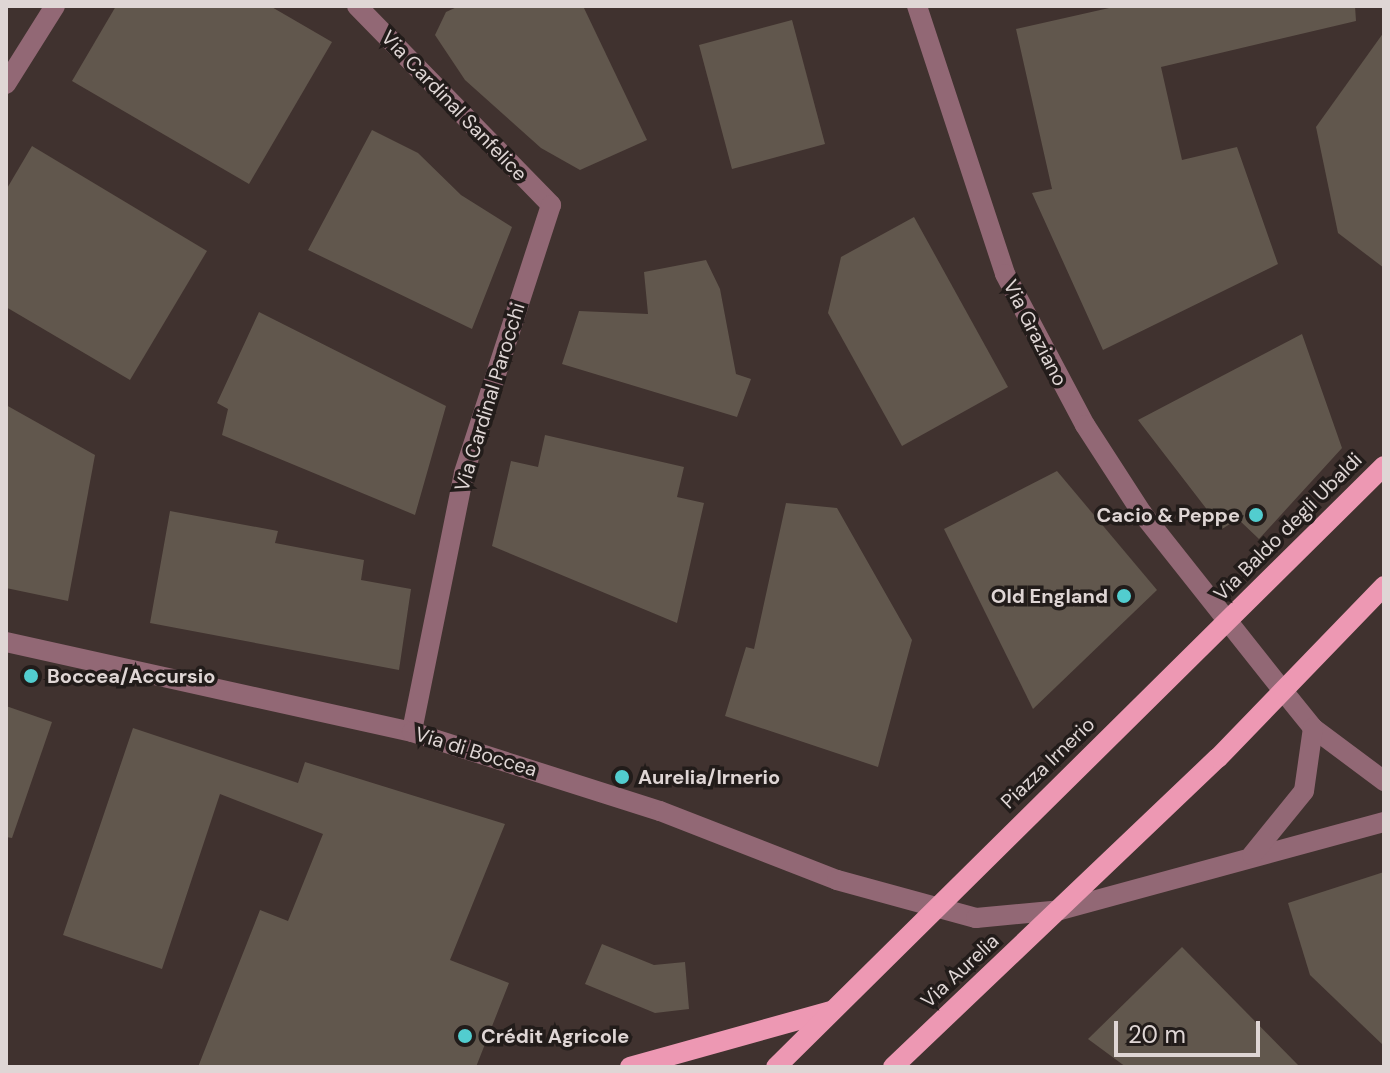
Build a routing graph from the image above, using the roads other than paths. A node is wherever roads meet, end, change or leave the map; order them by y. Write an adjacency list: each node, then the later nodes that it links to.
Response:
1 (55, 6): 4 (street)
2 (357, 6): 5 (street, Via Cardinal Sanfelice)
3 (917, 6): 8 (street, Via Graziano)
4 (6, 84)
5 (551, 205): 12 (street, Via Cardinal Parocchi)
6 (1384, 466): 8 (main road, Via Baldo degli Ubaldi)
7 (1384, 586): 10 (main road)
8 (1227, 623): 10 (street); 17 (main road, Piazza Irnerio)
9 (6, 642): 12 (street, Via di Boccea)
10 (1284, 692): 11 (street); 16 (main road)
11 (1313, 728): 13 (street); 15 (street)
12 (412, 732): 17 (street, Via di Boccea)
13 (1384, 781)
14 (1384, 822): 15 (street)
15 (1249, 858): 16 (street)
16 (1060, 910): 17 (street); 21 (main road, Via Aurelia)
17 (931, 911): 18 (main road)
18 (834, 1010): 19 (main road); 20 (main road)
19 (630, 1067)
20 (776, 1067)
21 (893, 1067)

